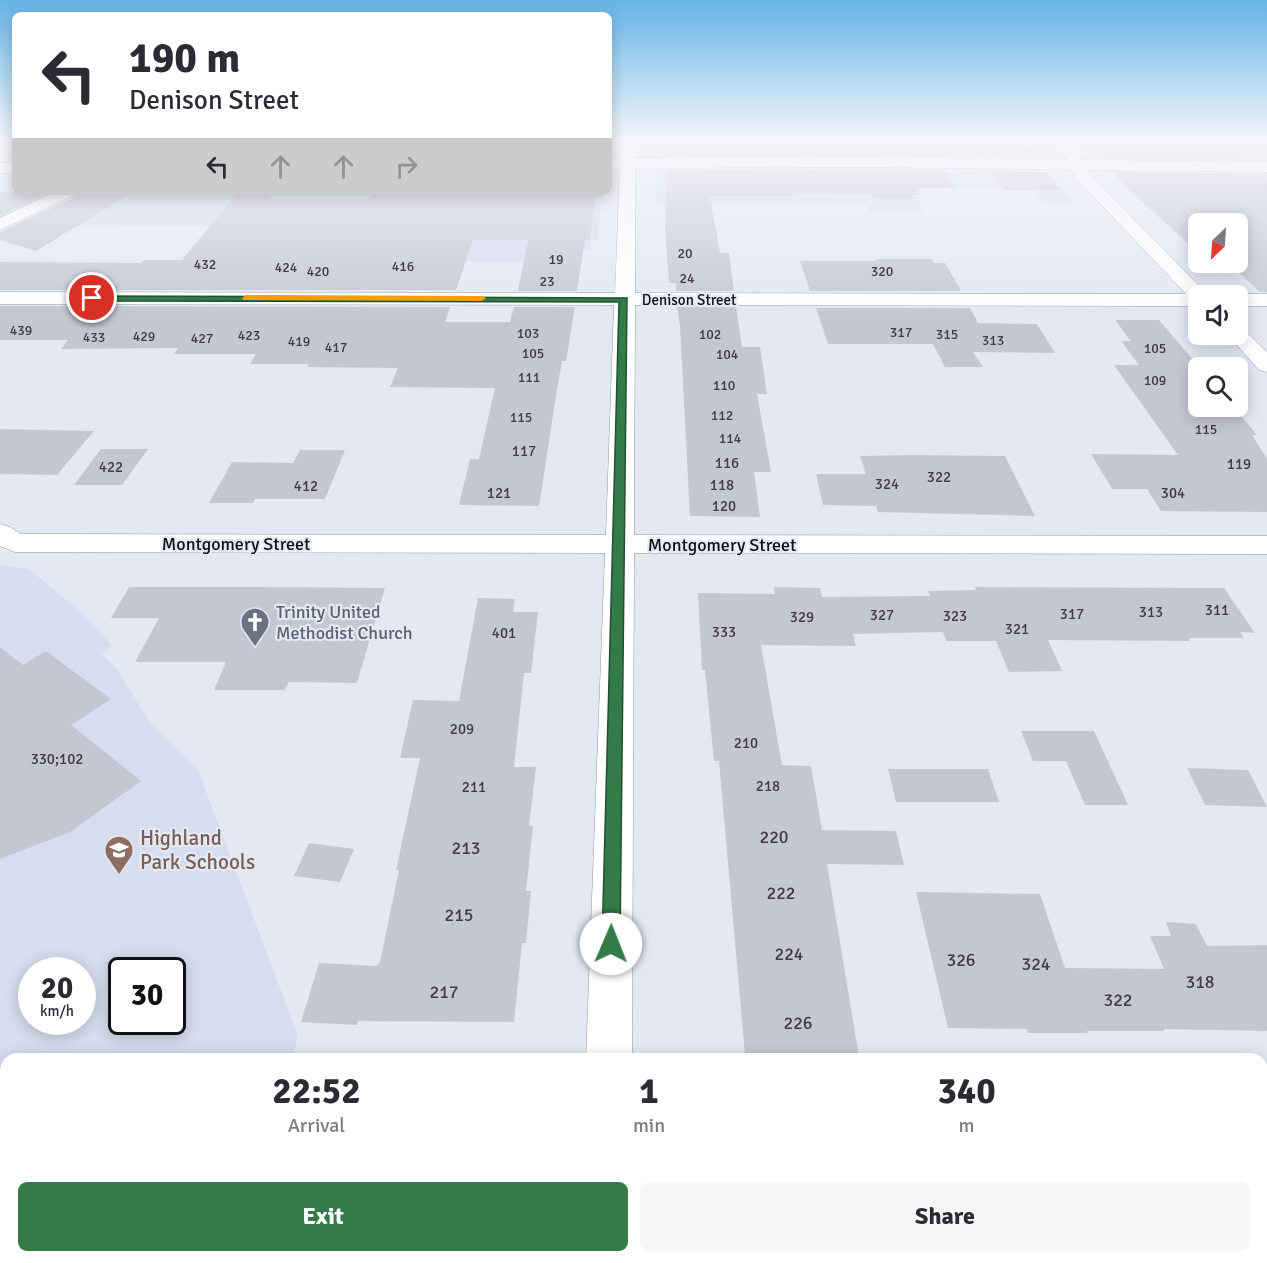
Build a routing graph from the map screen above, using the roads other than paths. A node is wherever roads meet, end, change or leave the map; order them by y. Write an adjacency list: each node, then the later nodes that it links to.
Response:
1 (56, 198): 4 (street)
2 (620, 198): 8 (street)
3 (1104, 198): 5 (street)
4 (0, 225)
5 (1188, 286)
6 (0, 298): 8 (street, Denison Street)
7 (1188, 298): 8 (street, Denison Street)
8 (624, 300): 14 (street)
9 (1248, 300): 10 (street)
10 (1267, 300)
11 (1248, 345): 12 (street)
12 (1267, 365)
13 (0, 533): 14 (street, Montgomery Street)
14 (620, 545): 15 (street, Montgomery Street); 16 (street)
15 (1267, 545)
16 (609, 1053)

